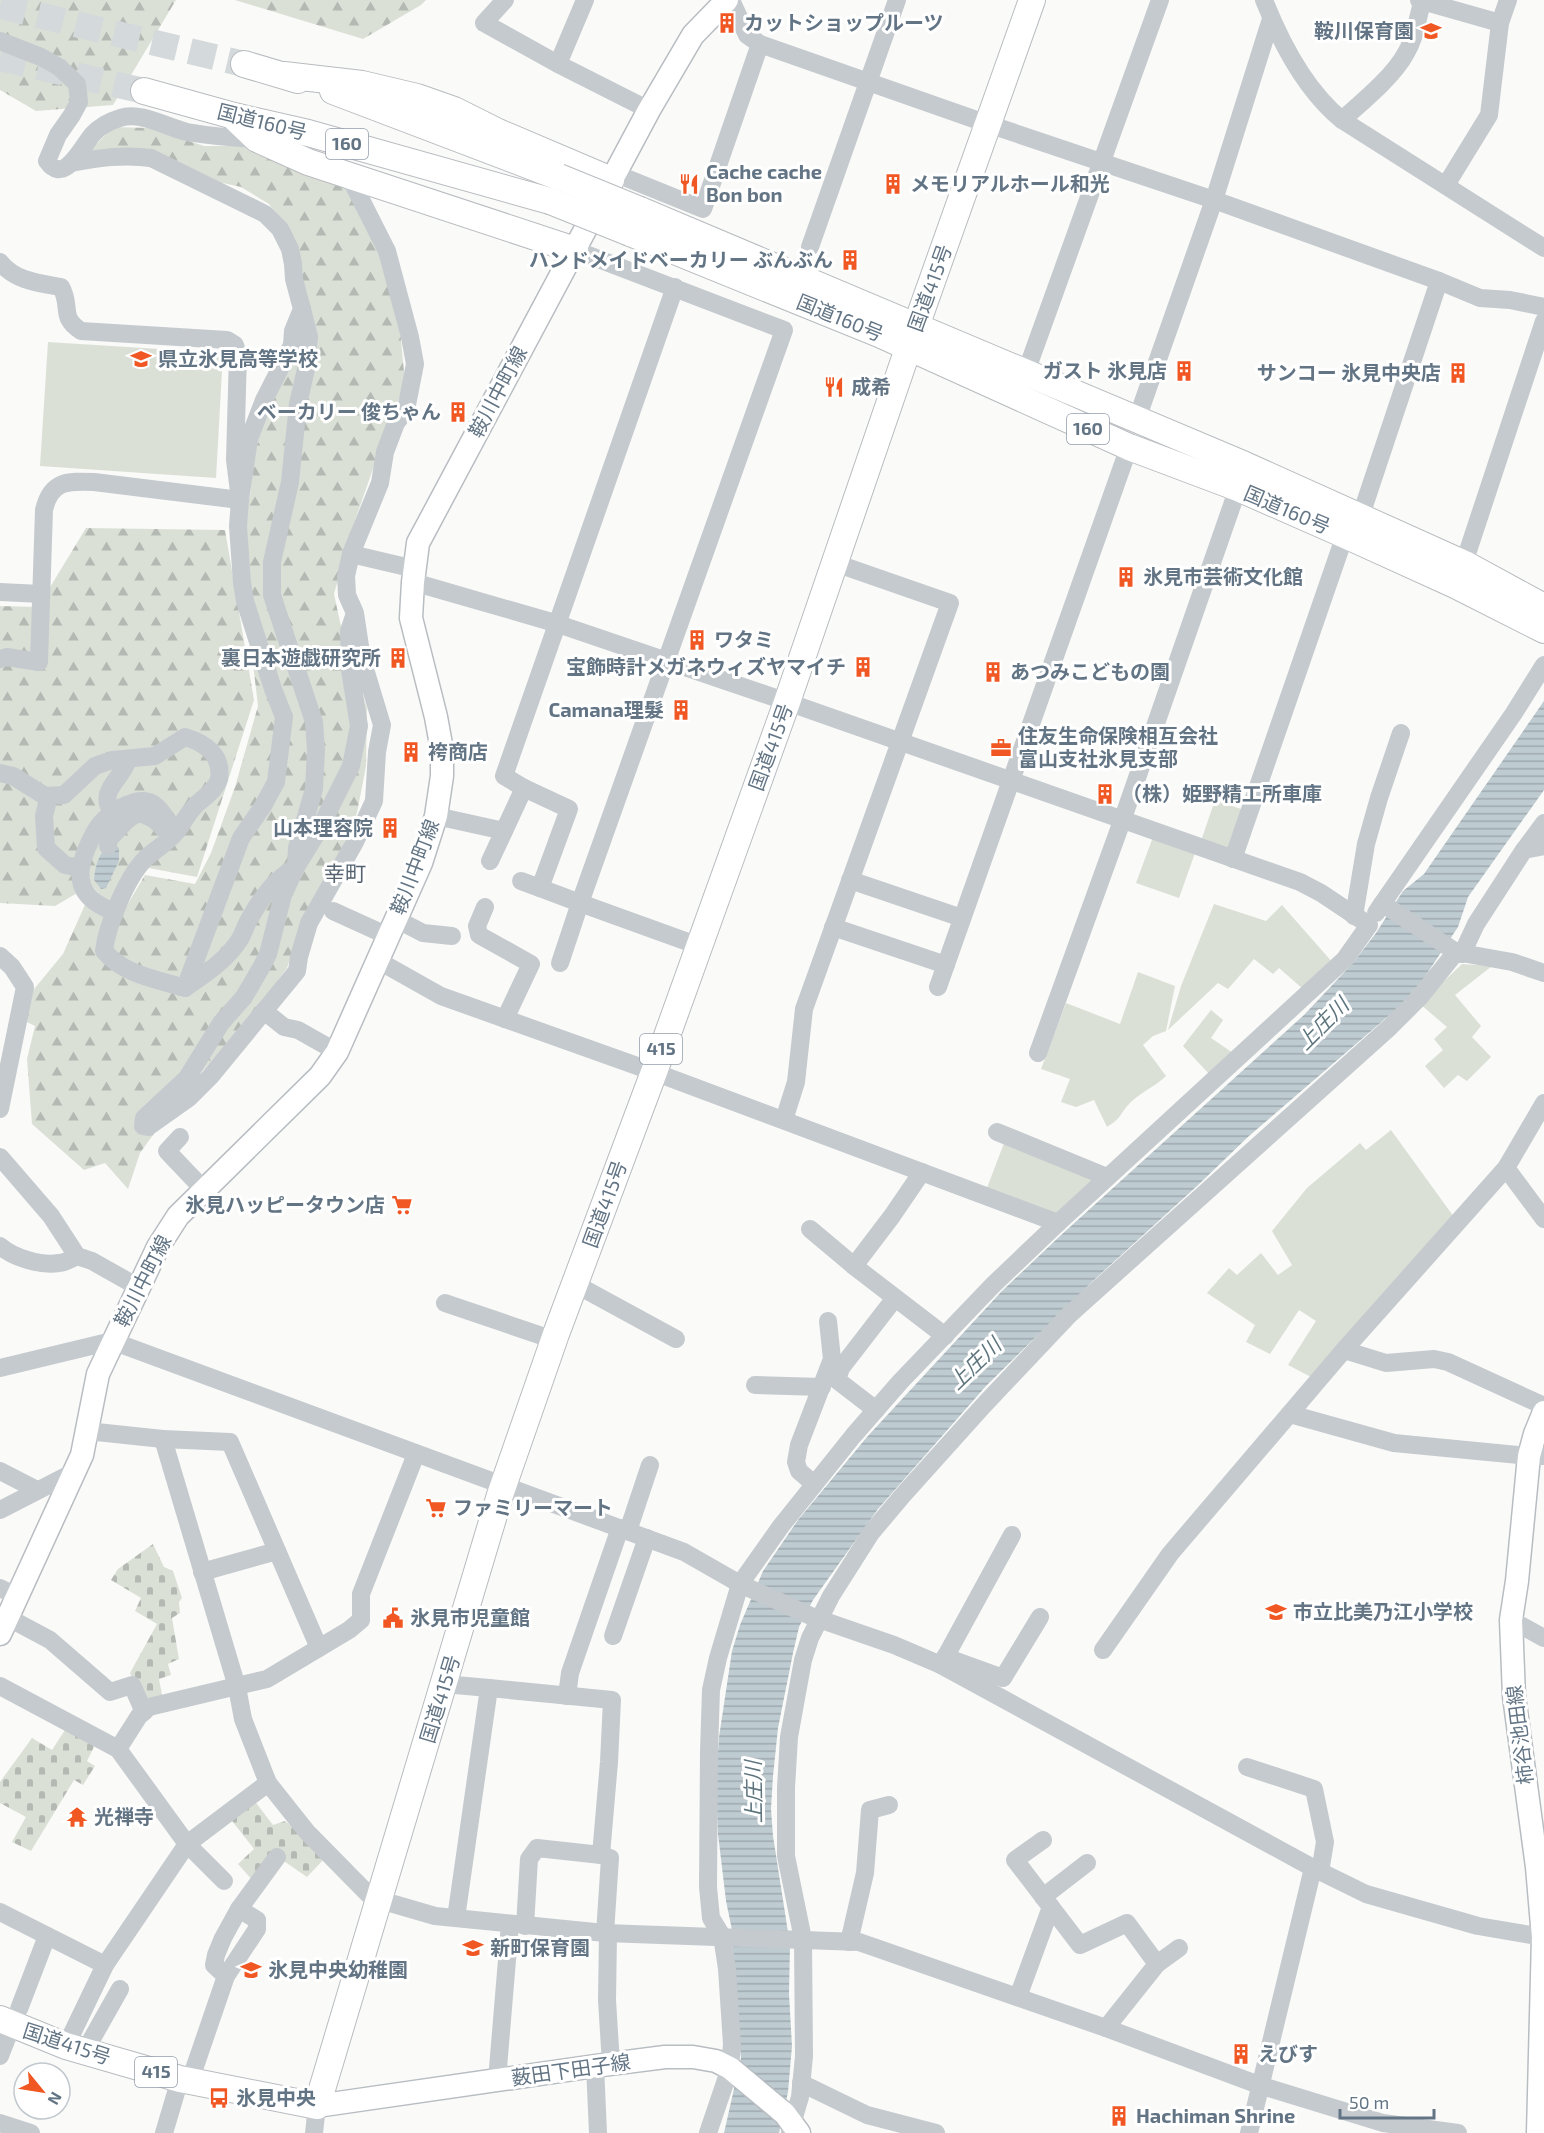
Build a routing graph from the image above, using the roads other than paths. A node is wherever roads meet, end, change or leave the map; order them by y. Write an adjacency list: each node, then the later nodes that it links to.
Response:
1 (505, 0): 15 (street)
2 (585, 0): 15 (street)
3 (729, 0): 13 (street); 19 (main road, 鞍川中町線)
4 (897, 0): 17 (street)
5 (1032, 0): 22 (highway, 国道415号 / 415)
6 (1160, 0): 24 (street)
7 (1264, 0): 10 (street)
8 (1422, 0): 11 (street); 21 (street)
9 (1508, 0): 11 (street)
10 (1271, 19): 21 (street); 29 (street)
11 (1500, 23): 28 (street)
12 (0, 41): 25 (street)
13 (760, 44): 17 (street); 27 (street)
14 (244, 64): 16 (highway, 国道160号 / 160)
15 (558, 64): 19 (street)
16 (284, 75): 27 (highway); 30 (highway, 国道160号 / 160, bridge)
17 (868, 82): 22 (street); 31 (street)
18 (144, 91): 20 (highway, 国道160号 / 160)
19 (650, 110): 27 (main road, 鞍川中町線)
20 (234, 116): 23 (highway); 30 (highway, 国道160号 / 160, bridge)
21 (1342, 120): 28 (street)
22 (988, 124): 24 (street); 40 (highway, 国道415号 / 415)
23 (257, 139): 25 (street); 26 (highway)
24 (1101, 162): 29 (street); 41 (street)
25 (71, 164): 38 (street)
26 (350, 176): 33 (highway); 47 (street)
27 (613, 176): 33 (main road, 鞍川中町線)
28 (1446, 185): 32 (street)
29 (1214, 200): 35 (street); 42 (street)
30 (635, 222): 40 (highway, 国道160号 / 160)
31 (810, 247)
32 (1544, 248)
33 (575, 250): 36 (street); 50 (main road, 鞍川中町線)
34 (0, 262): 45 (street)
35 (1439, 281): 37 (street); 46 (street)
36 (675, 287): 55 (street); 58 (street)
37 (1544, 307)
38 (302, 309): 45 (street); 79 (street)
39 (1544, 321): 49 (street)
40 (912, 336): 41 (highway, 国道160号 / 160); 43 (highway, 国道160号 / 160); 48 (highway, 国道415号 / 415)
41 (1026, 372): 42 (highway, 国道160号 / 160)
42 (1137, 419): 46 (highway, 国道160号 / 160)
43 (1129, 447): 44 (highway, 国道160号 / 160); 65 (street)
44 (1238, 488): 46 (highway, 国道160号 / 160); 70 (street)
45 (240, 500): 52 (street); 102 (street)
46 (1352, 526): 49 (highway, 国道160号 / 160); 77 (street)
47 (351, 554): 50 (street); 54 (street)
48 (835, 563): 60 (highway, 国道415号 / 415); 62 (street)
49 (1460, 574): 53 (highway, 国道160号 / 160); 56 (highway, 国道160号 / 160)
50 (414, 576): 55 (street); 69 (main road, 鞍川中町線)
51 (0, 592): 52 (street)
52 (41, 594): 57 (street)
53 (1544, 607)
54 (355, 613): 79 (street); 103 (street)
55 (555, 624): 58 (street); 66 (street)
56 (1544, 630)
57 (0, 659)
58 (665, 662): 60 (street); 84 (street)
59 (1544, 665): 85 (street)
60 (787, 702): 62 (street); 94 (highway, 国道415号 / 415)
61 (1401, 734): 90 (street)
62 (899, 742): 65 (street); 81 (street)
63 (128, 759): 67 (street); 68 (street); 73 (street)
64 (0, 773): 67 (street)
65 (1010, 781): 70 (street); 89 (street)
66 (524, 788): 72 (street); 83 (street)
67 (48, 796): 80 (street)
68 (112, 812): 73 (street); 80 (street)
69 (436, 816): 72 (street); 92 (main road, 鞍川中町線)
70 (1122, 821): 77 (street); 106 (street)
71 (1544, 823): 76 (street)
72 (504, 831): 78 (street)
73 (175, 833): 74 (street); 88 (street)
74 (108, 846)
75 (1544, 846): 76 (street)
76 (1524, 850): 95 (street)
77 (1233, 859): 90 (street)
78 (490, 861)
79 (296, 867): 102 (street); 103 (street)
80 (80, 868): 88 (street)
81 (850, 880): 89 (street); 91 (street)
82 (521, 881): 83 (street)
83 (540, 888): 84 (street)
84 (580, 903): 94 (street); 98 (street)
85 (1384, 904): 90 (street); 95 (street)
86 (485, 907): 104 (street)
87 (333, 911): 92 (street)
88 (115, 912): 102 (street)
89 (962, 918): 99 (street)
90 (1361, 921): 116 (street)
91 (833, 927): 99 (street); 110 (street)
92 (392, 928): 93 (street); 97 (main road, 鞍川中町線)
93 (452, 936)
94 (699, 946): 107 (highway, 国道415号 / 415)
95 (1459, 953): 100 (street); 159 (street)
96 (0, 956): 109 (street)
97 (377, 960): 104 (street); 105 (main road, 鞍川中町線)
98 (560, 963)
99 (946, 965): 101 (street)
100 (1544, 973)
101 (938, 987)
102 (184, 988)
103 (264, 1011): 105 (street)
104 (505, 1019): 107 (street)
105 (337, 1052): 117 (main road, 鞍川中町線)
106 (1038, 1053)
107 (654, 1072): 110 (street); 124 (highway, 国道415号 / 415)
108 (1544, 1103): 114 (street)
109 (0, 1109)
110 (784, 1120): 115 (street)
111 (997, 1132): 116 (street)
112 (180, 1137): 117 (street)
113 (0, 1157): 122 (street)
114 (1506, 1168): 118 (street); 133 (street)
115 (922, 1172): 119 (street); 123 (street)
116 (1107, 1177): 119 (street)
117 (205, 1191): 125 (main road, 鞍川中町線)
118 (1544, 1219)
119 (1058, 1223): 129 (street)
120 (810, 1229): 123 (street)
121 (0, 1246): 122 (street)
122 (77, 1257): 125 (street)
123 (854, 1266): 126 (street)
124 (575, 1284): 130 (street); 131 (highway, 国道415号 / 415)
125 (138, 1287): 132 (main road, 鞍川中町線)
126 (895, 1299): 129 (street); 138 (street)
127 (445, 1303): 131 (street)
128 (828, 1321): 136 (street)
129 (945, 1336): 138 (street)
130 (676, 1339)
131 (554, 1340): 149 (highway, 国道415号 / 415)
132 (112, 1341): 134 (street); 141 (main road, 鞍川中町線); 143 (street)
133 (1344, 1350): 137 (street); 140 (street)
134 (0, 1368)
135 (756, 1385): 136 (street)
136 (822, 1387): 148 (street)
137 (1544, 1406)
138 (876, 1410): 148 (street)
139 (1544, 1412): 144 (main road, 柿谷池田線)
140 (1290, 1414): 144 (street); 165 (street)
141 (87, 1431): 142 (street); 147 (main road, 鞍川中町線)
142 (163, 1438): 155 (street); 156 (street)
143 (416, 1454): 149 (street); 164 (street)
144 (1537, 1456): 161 (main road, 柿谷池田線)
145 (650, 1466): 152 (street)
146 (0, 1471): 150 (street)
147 (74, 1473): 150 (street); 158 (main road, 鞍川中町線)
148 (814, 1484): 157 (street)
149 (504, 1487): 152 (street); 167 (highway, 国道415号 / 415)
150 (38, 1490): 151 (street)
151 (0, 1510)
152 (624, 1529): 154 (street); 171 (street)
153 (1012, 1535): 166 (street)
154 (647, 1538): 157 (street); 162 (street)
155 (277, 1551): 156 (street); 164 (street)
156 (202, 1572): 169 (street)
157 (742, 1584): 159 (street); 192 (street)
158 (6, 1609): 172 (street)
159 (817, 1617): 166 (street); 194 (street)
160 (1040, 1617): 166 (street)
161 (1511, 1620): 163 (street); 193 (main road, 柿谷池田線)
162 (612, 1636)
163 (1544, 1638)
164 (319, 1648): 169 (street)
165 (1103, 1650)
166 (943, 1661): 182 (street)
167 (444, 1684): 170 (street); 184 (highway, 国道415号 / 415)
168 (0, 1686): 173 (street)
169 (237, 1687): 172 (street); 175 (street)
170 (489, 1688): 171 (street); 188 (street)
171 (567, 1696): 179 (street)
172 (144, 1712): 173 (street)
173 (118, 1749): 178 (street)
174 (1247, 1767): 182 (street)
175 (268, 1783): 178 (street); 184 (street)
176 (889, 1805): 195 (street)
177 (1044, 1840): 185 (street)
178 (187, 1844): 183 (street); 198 (street)
179 (601, 1855): 189 (street); 190 (street)
180 (276, 1857): 186 (street)
181 (1087, 1863): 185 (street)
182 (1317, 1870): 193 (street); 211 (street)
183 (224, 1881)
184 (380, 1899): 188 (street); 212 (highway, 国道415号 / 415)
185 (1047, 1902): 197 (street); 201 (street)
186 (239, 1909): 199 (street); 199 (street)
187 (0, 1912): 191 (street)
188 (456, 1918): 189 (street)
189 (517, 1925): 190 (street); 209 (street)
190 (607, 1933): 192 (street); 206 (street)
191 (47, 1936): 198 (street); 202 (street)
192 (728, 1936): 194 (street); 207 (street)
193 (1543, 1937): 224 (main road, 柿谷池田線)
194 (797, 1939): 195 (street); 210 (street)
195 (849, 1942): 201 (street)
196 (1179, 1948): 197 (street)
197 (1157, 1964): 203 (street)
198 (105, 1965): 204 (street)
199 (226, 1976): 208 (street)
200 (120, 1989): 204 (street)
201 (1018, 1996): 203 (street)
202 (10, 2018): 204 (highway, 国道415号 / 415); 205 (street)
203 (1106, 2028): 211 (street)
204 (76, 2048): 208 (highway, 国道415号 / 415)
205 (0, 2056)
206 (603, 2065): 207 (main road, 薮田下田子線); 209 (main road, 薮田下田子線); 219 (street)
207 (730, 2068): 214 (main road, 薮田下田子線); 220 (street)
208 (185, 2080): 212 (highway, 国道415号 / 415); 217 (street)
209 (498, 2080): 212 (main road, 薮田下田子線)
210 (801, 2083): 214 (street); 221 (street)
211 (1259, 2085): 215 (street); 222 (street)
212 (317, 2106): 218 (street)
213 (0, 2123): 216 (street)
214 (791, 2126)
215 (1435, 2132): 223 (street)
216 (31, 2133)
217 (164, 2133)
218 (314, 2133)
219 (598, 2133)
220 (708, 2133)
221 (936, 2133)
222 (1249, 2133)
223 (1458, 2133)
224 (1538, 2133)

